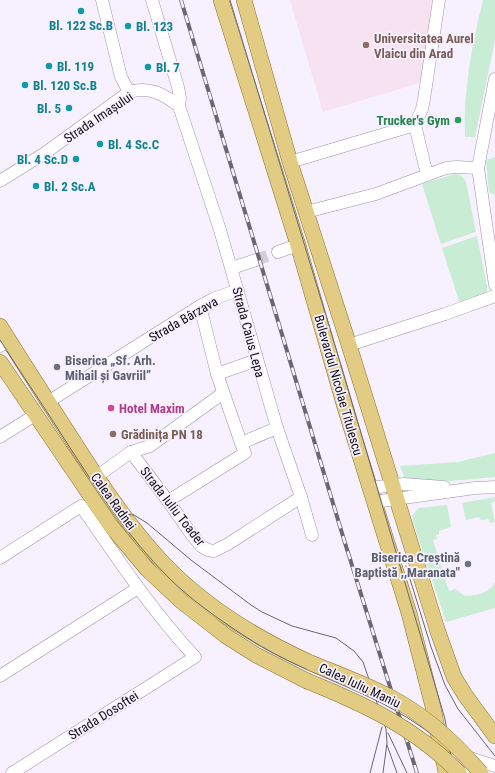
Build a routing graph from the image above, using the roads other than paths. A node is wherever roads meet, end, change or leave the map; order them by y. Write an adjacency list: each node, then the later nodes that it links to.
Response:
1 (102, 0): 7 (street)
2 (152, 0): 8 (street)
3 (221, 0): 15 (main road, Bulevardul Nicolae Titulescu)
4 (244, 0): 10 (main road, Bulevardul Nicolae Titulescu)
5 (439, 0): 9 (street)
6 (495, 79): 11 (street)
7 (129, 92): 8 (street, Strada Imașului); 13 (street, Strada Imașului)
8 (179, 106): 18 (street, Strada Caius Lepa)
9 (415, 125): 10 (street); 12 (street)
10 (290, 162): 14 (main road, Bulevardul Nicolae Titulescu)
11 (478, 168): 12 (street); 19 (street)
12 (427, 176): 14 (street)
13 (0, 181)
14 (306, 212): 25 (main road, Bulevardul Nicolae Titulescu)
15 (298, 245): 16 (street); 38 (main road, Bulevardul Nicolae Titulescu)
16 (278, 252)
17 (256, 260): 18 (street)
18 (232, 268): 20 (street, Strada Caius Lepa)
19 (495, 285)
20 (238, 290): 22 (street, Strada Bârzava); 26 (street, Strada Caius Lepa)
21 (495, 296): 25 (street)
22 (200, 306): 28 (street); 30 (street, Strada Bârzava)
23 (0, 326): 24 (main road, Calea Radnei)
24 (4, 343): 30 (main road, Calea Radnei)
25 (349, 345): 39 (main road, Bulevardul Nicolae Titulescu)
26 (257, 360): 28 (street); 32 (street, Strada Caius Lepa)
27 (0, 362): 31 (main road, Calea Radnei)
28 (217, 374): 29 (street)
29 (223, 393): 34 (street); 35 (street)
30 (48, 402): 36 (main road, Calea Radnei)
31 (35, 415): 33 (street); 47 (main road, Calea Radnei)
32 (277, 428): 34 (street); 40 (street, Strada Caius Lepa)
33 (0, 437)
34 (243, 443): 41 (street)
35 (131, 452): 36 (street); 41 (street, Strada Iuliu Toader)
36 (96, 477): 46 (main road, Calea Radnei)
37 (495, 487): 39 (street)
38 (370, 488): 39 (street); 42 (main road, Bulevardul Nicolae Titulescu)
39 (394, 492): 42 (street); 49 (main road, Bulevardul Nicolae Titulescu)
40 (301, 497): 41 (street, Strada Iuliu Toader); 43 (street, Strada Caius Lepa)
41 (168, 501)
42 (374, 502): 53 (main road, Bulevardul Nicolae Titulescu)
43 (312, 535)
44 (0, 558): 45 (street)
45 (138, 588): 48 (street); 52 (street, Strada Dosoftei)
46 (266, 642): 50 (main road, Calea Iuliu Maniu, bridge)
47 (256, 655): 54 (main road, Calea Iuliu Maniu, bridge)
48 (0, 676)
49 (495, 736)
50 (467, 757): 51 (street); 55 (main road, Calea Iuliu Maniu, bridge)
51 (495, 766)
52 (12, 773)
53 (446, 773)
54 (459, 773)
55 (481, 773)

